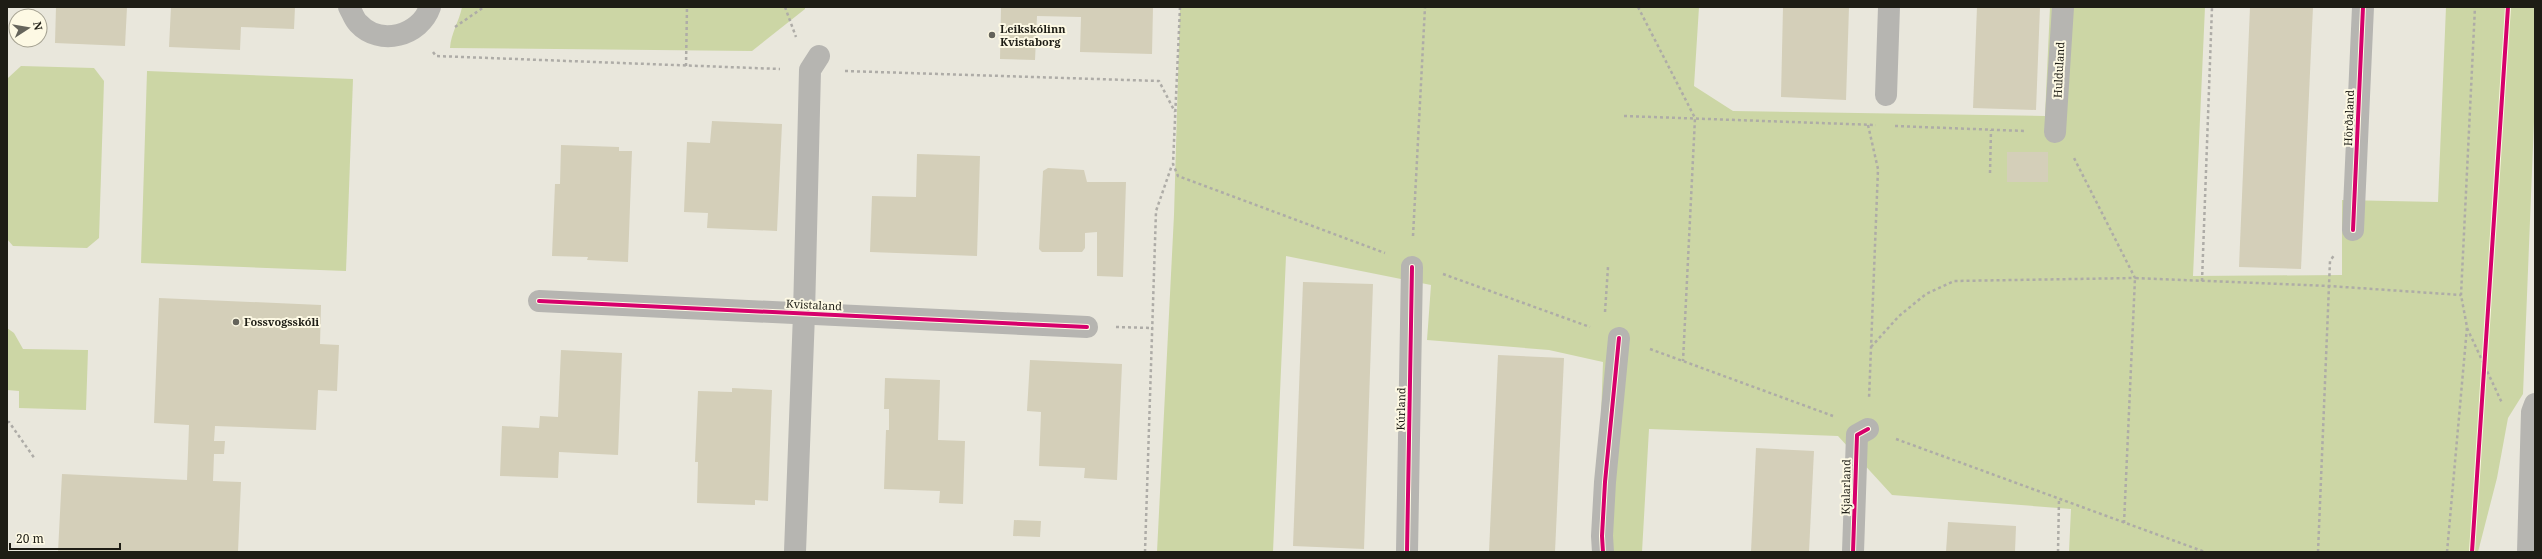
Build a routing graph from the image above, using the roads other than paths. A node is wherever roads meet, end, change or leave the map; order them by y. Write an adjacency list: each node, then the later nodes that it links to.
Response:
1 (350, 7): 2 (street)
2 (430, 7)
3 (1889, 7): 7 (street)
4 (2063, 7): 8 (street, Hulduland)
5 (2363, 7): 9 (street, Hörðaland)
6 (819, 56): 12 (street, Kvistaland)
7 (1886, 95)
8 (2055, 132)
9 (2353, 230)
10 (1412, 267): 18 (street, Kúrland)
11 (539, 301): 12 (street, Kvistaland)
12 (804, 314): 13 (street, Kvistaland); 17 (street, Kvistaland)
13 (1087, 326)
14 (1611, 335): 19 (street)
15 (2535, 404): 21 (street)
16 (1868, 429): 20 (street, Kjalarland)
17 (795, 552)
18 (1407, 552)
19 (1604, 552)
20 (1853, 552)
21 (2528, 552)

